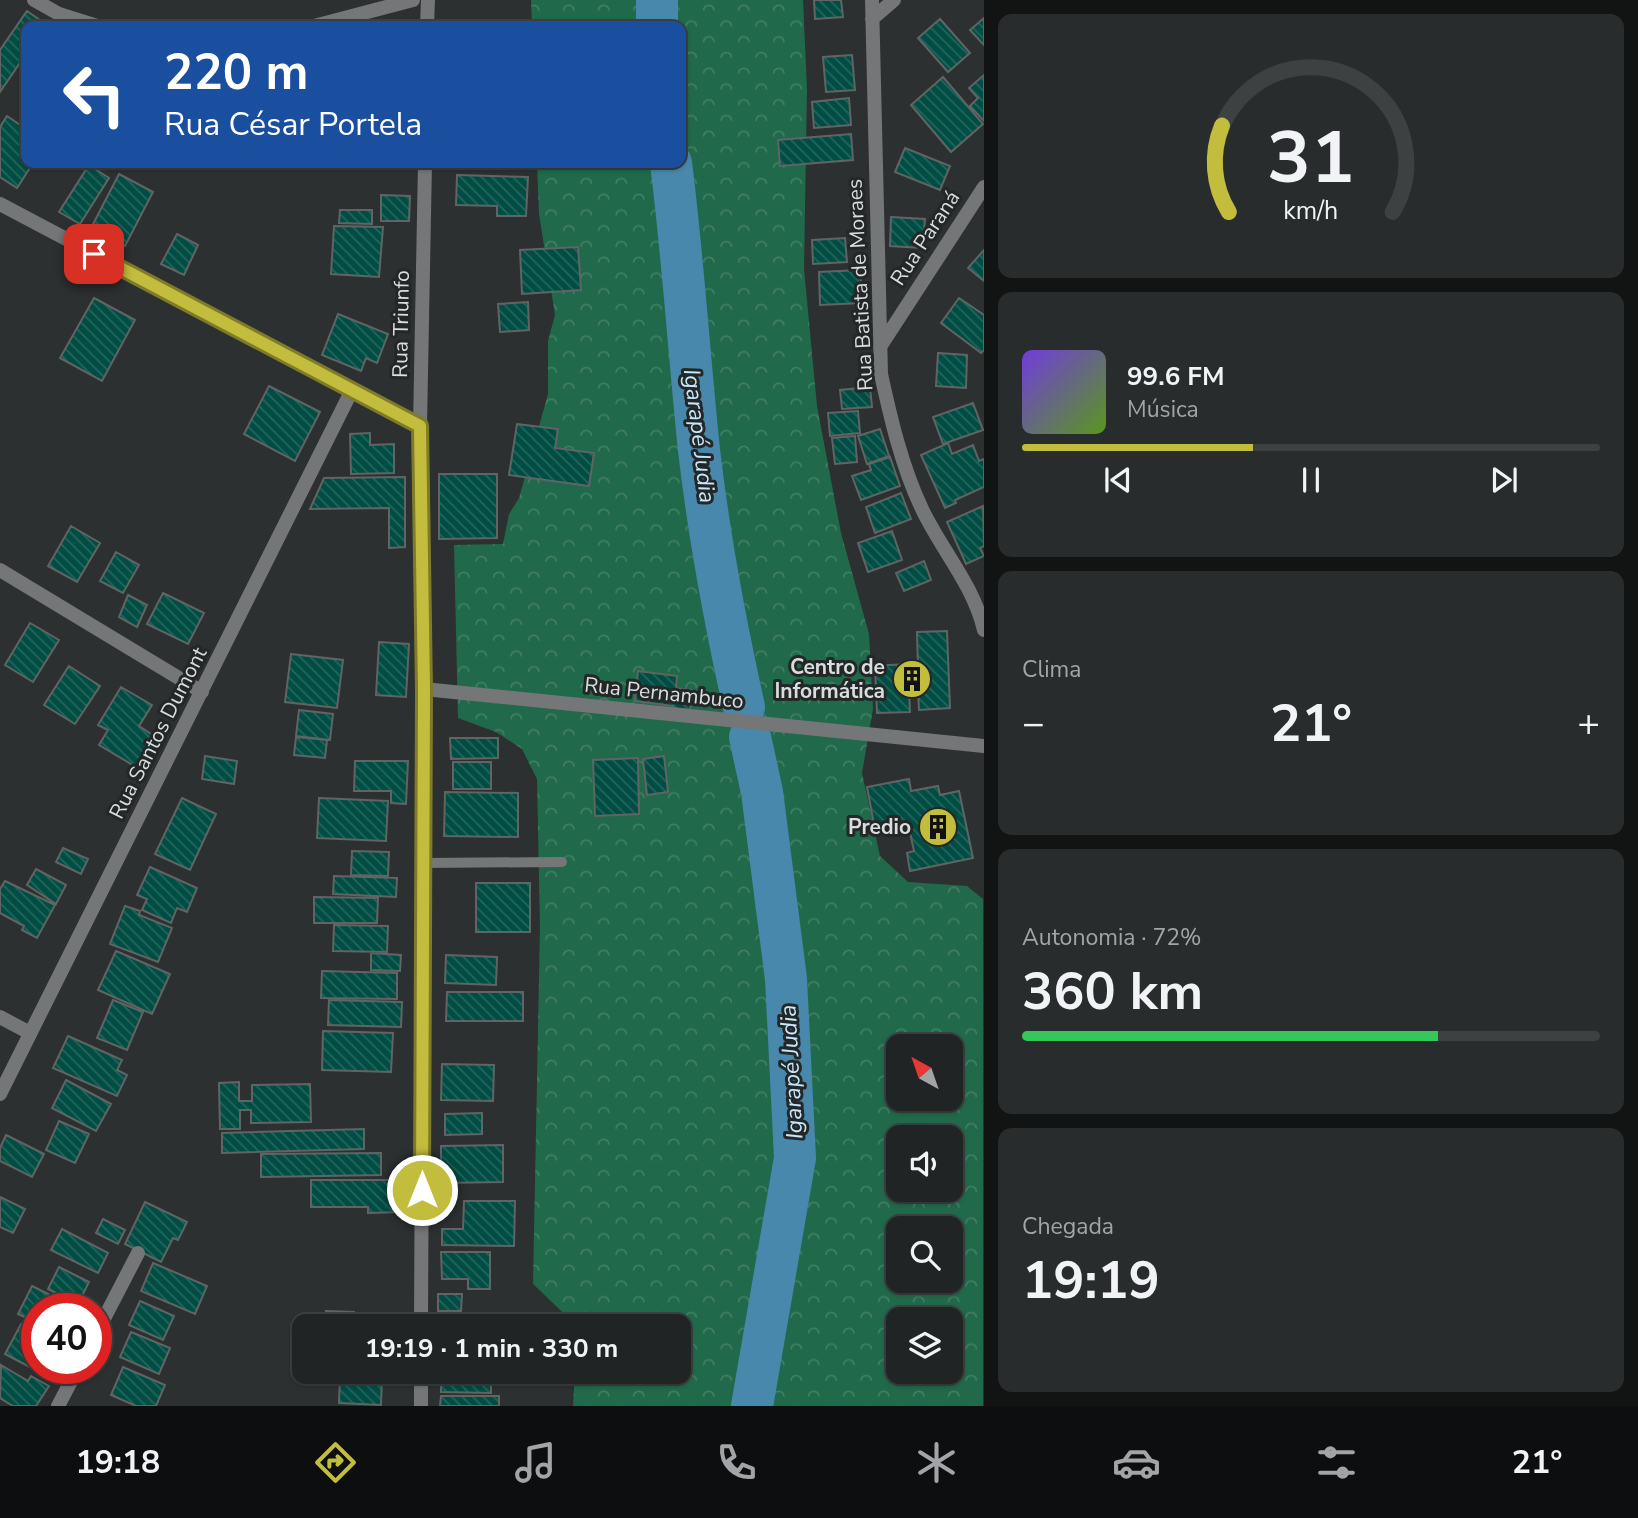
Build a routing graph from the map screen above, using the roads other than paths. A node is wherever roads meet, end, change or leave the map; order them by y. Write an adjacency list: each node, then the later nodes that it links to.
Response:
1 (34, 0): 7 (street)
2 (413, 0): 8 (street)
3 (428, 0): 9 (street)
4 (872, 0): 6 (street, Rua Batista de Moraes)
5 (894, 0): 6 (street)
6 (872, 19): 13 (street, Rua Batista de Moraes)
7 (81, 21)
8 (333, 21)
9 (427, 21)
10 (425, 168): 15 (street, Rua Triunfo)
11 (981, 195): 13 (street, Rua Paraná)
12 (0, 204): 14 (street)
13 (880, 346): 17 (street, Rua Batista de Moraes)
14 (352, 390): 15 (street); 19 (street, Rua Santos Dumont)
15 (420, 426): 18 (street, Rua Triunfo)
16 (0, 570): 19 (street)
17 (984, 630)
18 (424, 690): 20 (street, Rua Pernambuco); 22 (street, Rua Triunfo)
19 (202, 692): 24 (street, Rua Santos Dumont)
20 (984, 746)
21 (562, 862): 22 (lane)
22 (424, 863): 28 (street, Rua Triunfo)
23 (0, 1017): 24 (street)
24 (30, 1033): 25 (street, Rua Santos Dumont)
25 (0, 1094)
26 (138, 1253): 27 (street)
27 (112, 1303)
28 (421, 1314)
29 (70, 1384): 31 (street)
30 (421, 1384): 32 (street)
31 (58, 1406)
32 (421, 1406)

